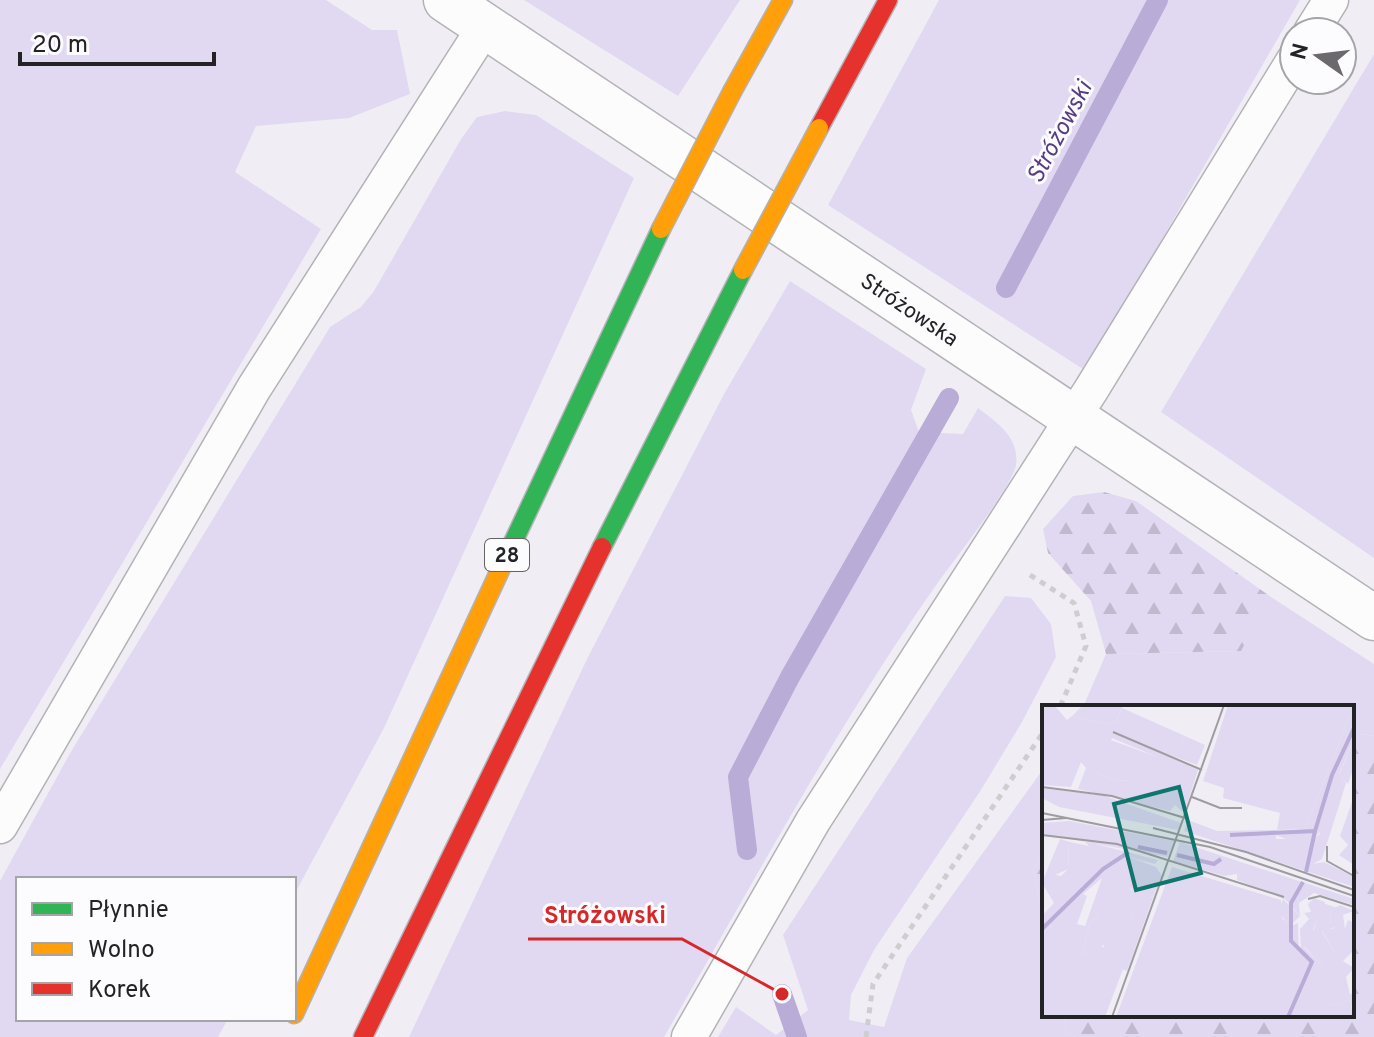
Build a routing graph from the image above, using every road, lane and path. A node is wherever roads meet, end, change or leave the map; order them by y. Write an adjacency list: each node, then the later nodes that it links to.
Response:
1 (446, 0): 4 (street, Stróżowska)
2 (783, 0): 12 (main road, 28, bridge)
3 (888, 0): 13 (main road, bridge)
4 (486, 25): 6 (street, Stróżowska); 11 (lane)
5 (1278, 86): 6 (lane)
6 (1073, 417): 7 (lane); 8 (street, Stróżowska)
7 (989, 548): 9 (path); 14 (lane)
8 (1374, 618)
9 (1061, 705)
10 (1042, 734): 15 (path)
11 (0, 826)
12 (296, 1009)
13 (363, 1037)
14 (689, 1037)
15 (866, 1037)

